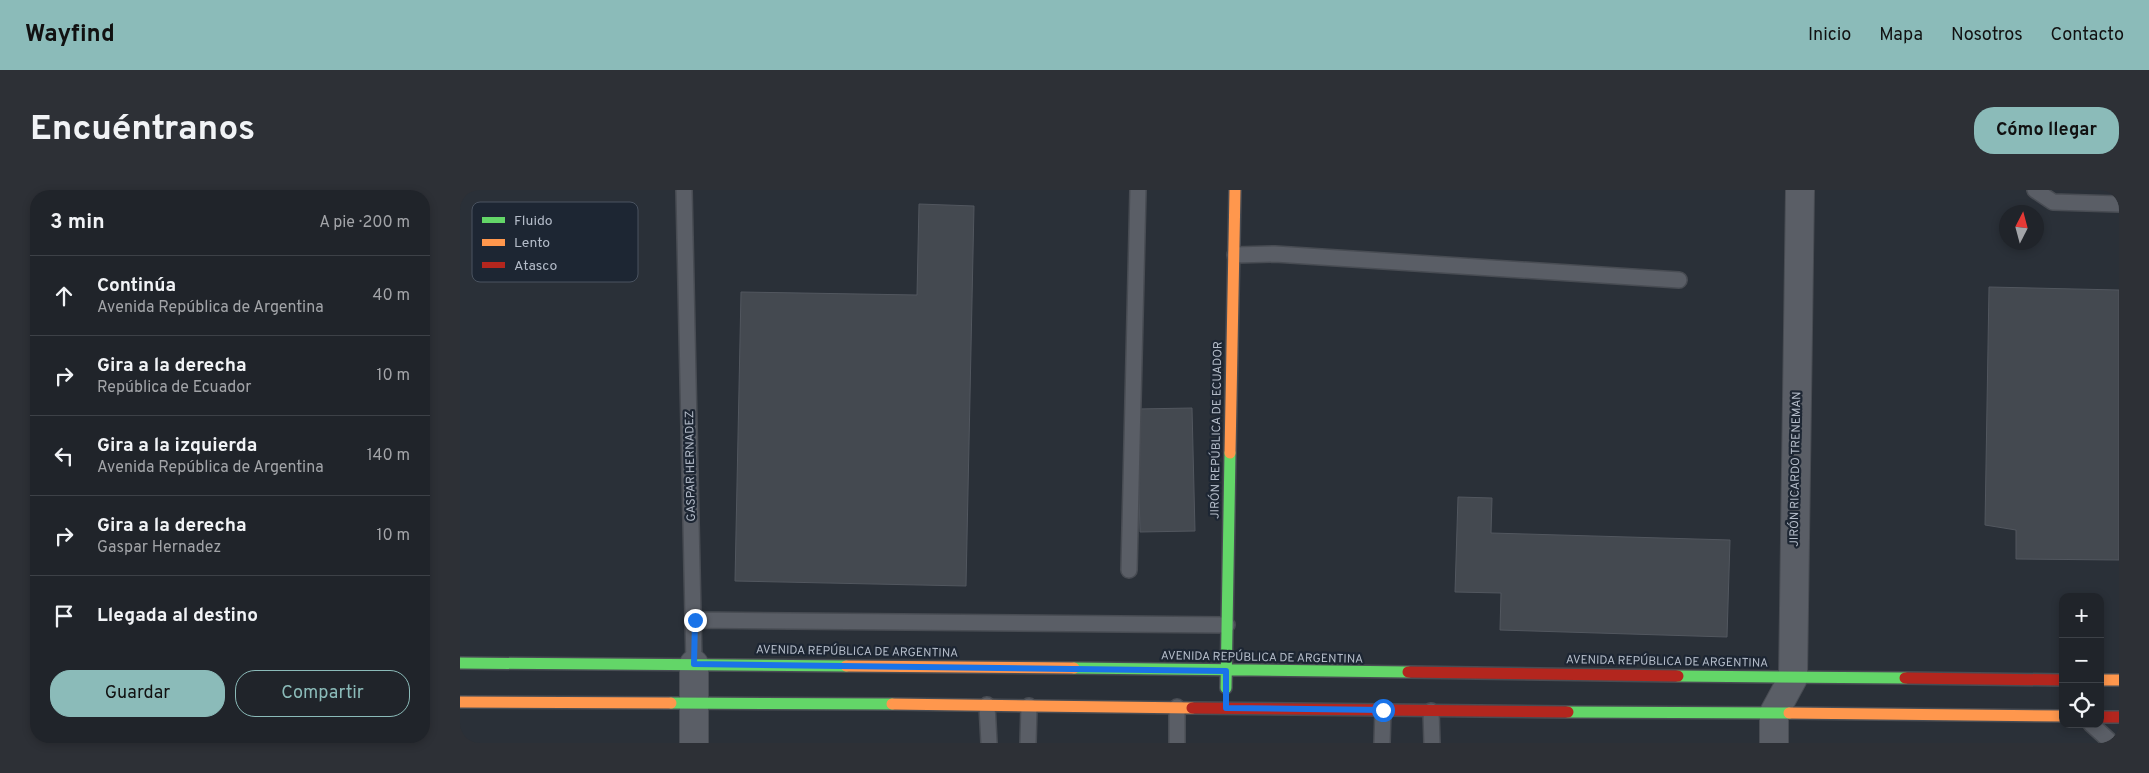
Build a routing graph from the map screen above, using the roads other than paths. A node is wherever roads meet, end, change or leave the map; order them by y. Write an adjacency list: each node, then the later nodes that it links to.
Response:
1 (684, 190): 10 (lane, GASPAR HERNADEZ)
2 (1138, 190): 9 (lane)
3 (1235, 190): 7 (main road, JIRÓN REPÚBLICA DE ECUADOR)
4 (1800, 190): 15 (street, JIRÓN RICARDO TRENEMAN)
5 (2035, 190): 6 (lane)
6 (2119, 204)
7 (1235, 255): 8 (lane); 11 (main road, JIRÓN REPÚBLICA DE ECUADOR)
8 (1680, 280)
9 (1129, 570)
10 (695, 620): 11 (lane); 13 (lane, GASPAR HERNADEZ)
11 (1227, 625): 14 (main road, JIRÓN REPÚBLICA DE ECUADOR)
12 (460, 663): 13 (main road, AVENIDA REPÚBLICA DE ARGENTINA)
13 (694, 664): 14 (main road, AVENIDA REPÚBLICA DE ARGENTINA); 20 (street, GASPAR HERNADEZ)
14 (1226, 671): 15 (main road, AVENIDA REPÚBLICA DE ARGENTINA); 24 (main road, JIRÓN REPÚBLICA DE ECUADOR)
15 (1793, 678): 16 (main road, AVENIDA REPÚBLICA DE ARGENTINA); 27 (street, JIRÓN RICARDO TRENEMAN)
16 (2059, 680)
17 (2104, 680): 18 (main road)
18 (2119, 680)
19 (460, 702): 20 (main road)
20 (694, 703): 21 (main road); 32 (street, GASPAR HERNADEZ)
21 (987, 705): 22 (main road); 33 (lane)
22 (1029, 706): 23 (main road); 34 (lane)
23 (1177, 707): 24 (main road); 35 (lane)
24 (1226, 708): 25 (main road)
25 (1383, 710): 26 (main road); 36 (lane)
26 (1431, 711): 27 (main road); 37 (lane)
27 (1774, 712): 28 (main road); 38 (street, JIRÓN RICARDO TRENEMAN)
28 (2059, 716)
29 (2104, 717): 30 (main road)
30 (2119, 717)
31 (2096, 728): 39 (lane)
32 (694, 743)
33 (989, 743)
34 (1028, 743)
35 (1177, 743)
36 (1382, 743)
37 (1432, 743)
38 (1774, 743)
39 (2112, 743)

